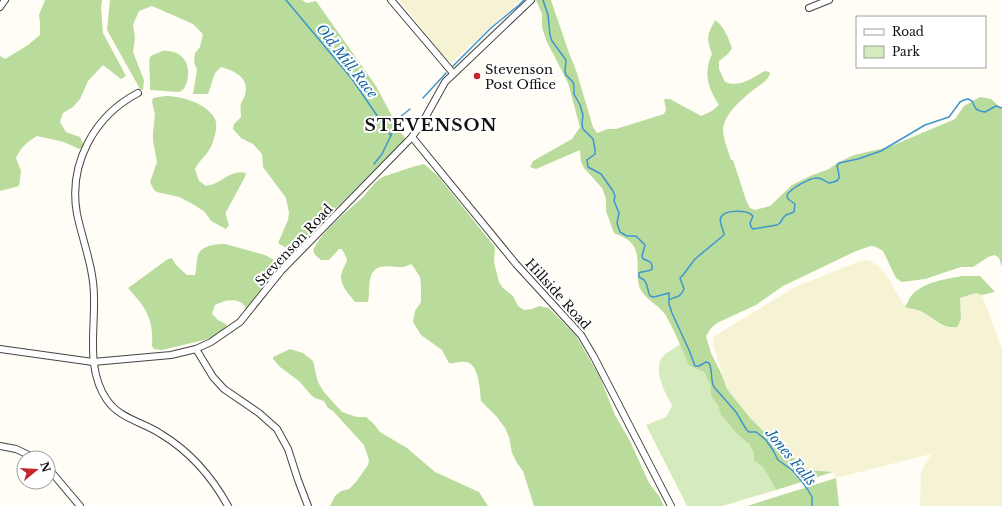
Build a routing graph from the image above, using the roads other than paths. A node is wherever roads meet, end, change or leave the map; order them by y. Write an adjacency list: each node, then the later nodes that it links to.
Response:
1 (5, 0): 5 (street)
2 (391, 0): 7 (street)
3 (531, 0): 7 (street, Stevenson Road)
4 (829, 0): 6 (street)
5 (0, 7)
6 (809, 8)
7 (453, 73): 9 (street, Stevenson Road)
8 (138, 93): 12 (street)
9 (412, 137): 11 (street, Stevenson Road); 19 (street, Hillside Road)
10 (0, 349): 12 (street, Stevenson Road)
11 (196, 349): 12 (street, Stevenson Road); 18 (street)
12 (94, 362): 17 (street)
13 (0, 446): 14 (street)
14 (18, 450)
15 (56, 478): 16 (street)
16 (80, 506)
17 (228, 506)
18 (308, 506)
19 (671, 506)

